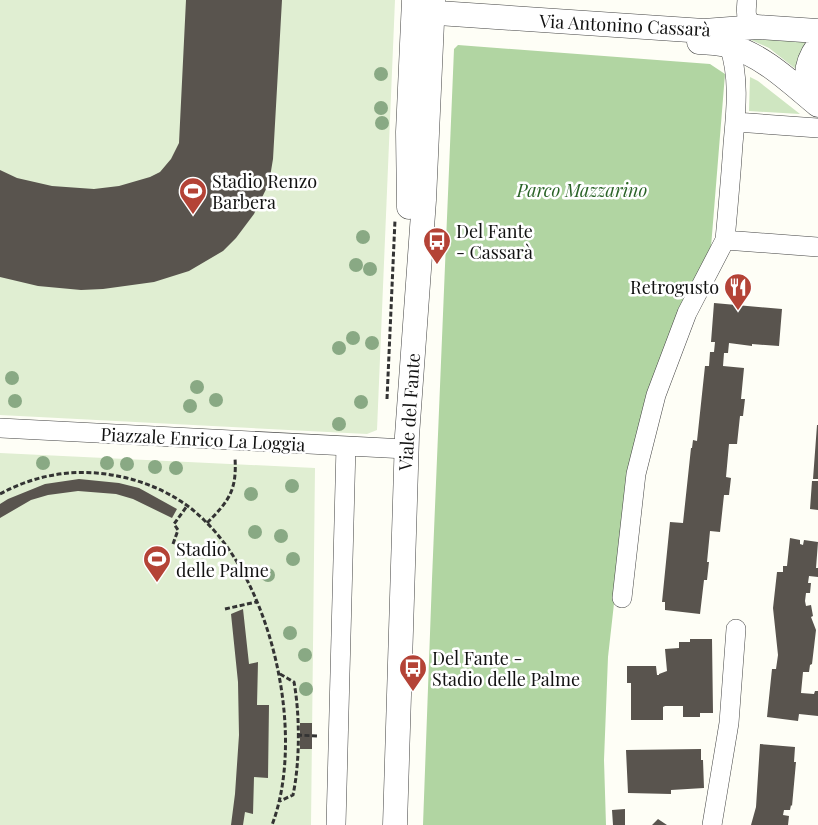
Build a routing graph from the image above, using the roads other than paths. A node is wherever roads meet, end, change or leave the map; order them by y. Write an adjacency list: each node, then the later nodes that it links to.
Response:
1 (747, 0): 3 (street)
2 (431, 10): 3 (street, Via Antonino Cassarà); 5 (street, Via Antonino Cassarà); 13 (street, Viale del Fante)
3 (757, 28): 4 (street, Via Antonino Cassarà)
4 (818, 31)
5 (729, 46): 7 (street, Via Antonino Cassarà); 8 (street)
6 (818, 46): 7 (street, Via Antonino Cassarà)
7 (818, 104)
8 (735, 122): 9 (street); 10 (street)
9 (818, 128)
10 (725, 240): 11 (street); 15 (street)
11 (818, 247)
12 (0, 428): 14 (street, Piazzale Enrico La Loggia)
13 (406, 442): 14 (street, Piazzale Enrico La Loggia); 18 (street, Viale del Fante)
14 (346, 446): 17 (street)
15 (622, 598)
16 (736, 629): 19 (street)
17 (336, 825)
18 (395, 825)
19 (712, 825)

